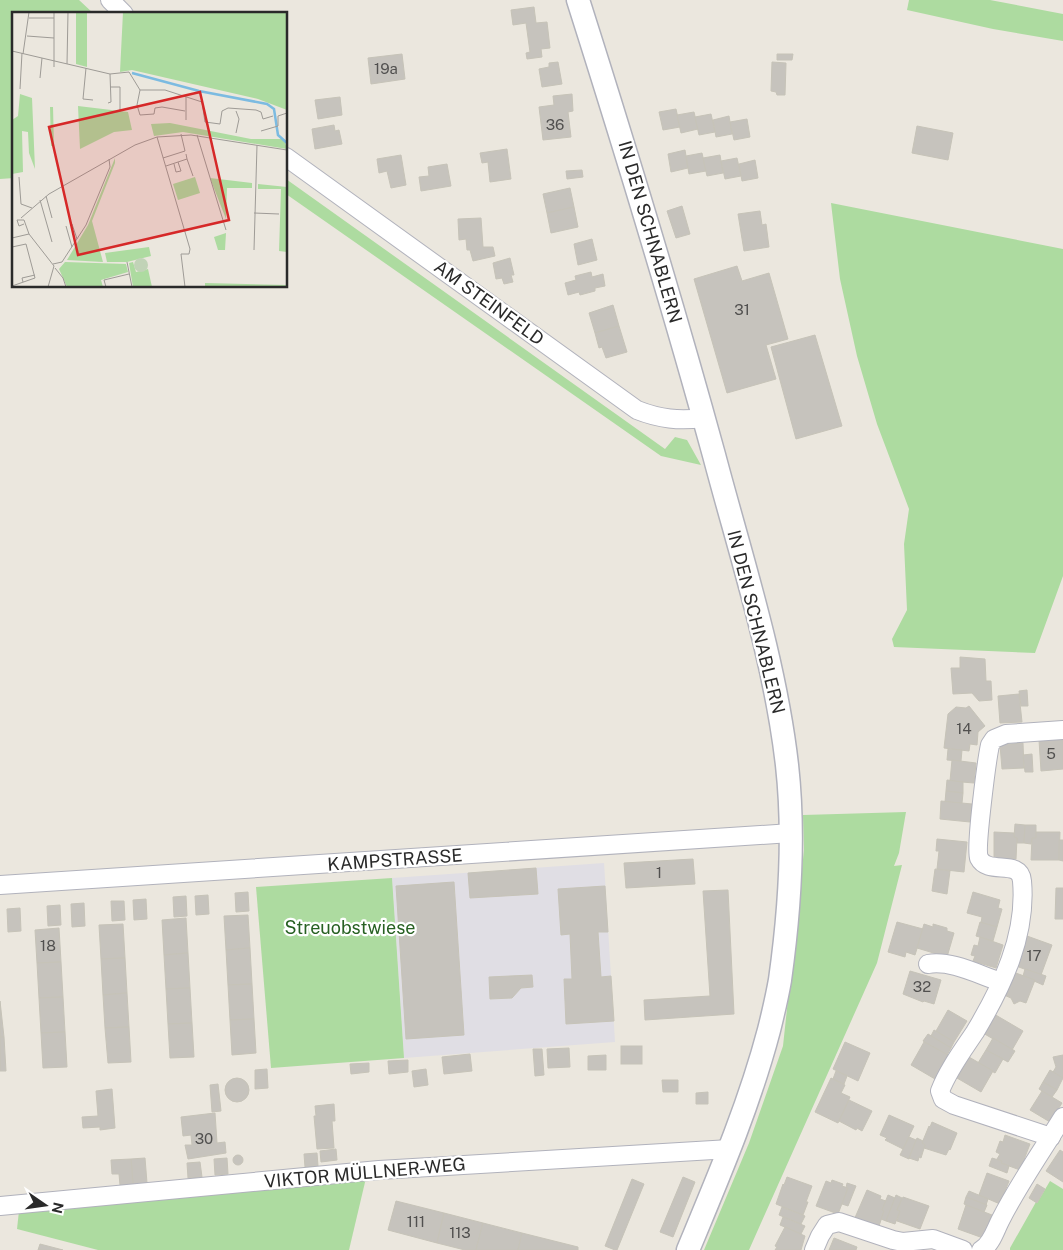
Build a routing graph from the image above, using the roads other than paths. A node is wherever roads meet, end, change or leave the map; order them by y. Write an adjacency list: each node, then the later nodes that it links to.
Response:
1 (110, 0): 3 (street)
2 (578, 0): 5 (street, IN DEN SCHNABLERN)
3 (122, 12)
4 (288, 158): 5 (street, AM STEINFELD)
5 (704, 418): 7 (street, IN DEN SCHNABLERN)
6 (1063, 730): 10 (street)
7 (791, 833): 8 (street, KAMPSTRASSE); 13 (street, IN DEN SCHNABLERN)
8 (0, 885)
9 (928, 964): 10 (street)
10 (1001, 982): 12 (street)
11 (1063, 1117): 12 (street)
12 (1051, 1137): 18 (street)
13 (730, 1149): 14 (street, VIKTOR MÜLLNER-WEG); 15 (street, IN DEN SCHNABLERN)
14 (0, 1206)
15 (688, 1250)
16 (814, 1250): 17 (street)
17 (963, 1250)
18 (981, 1250)

